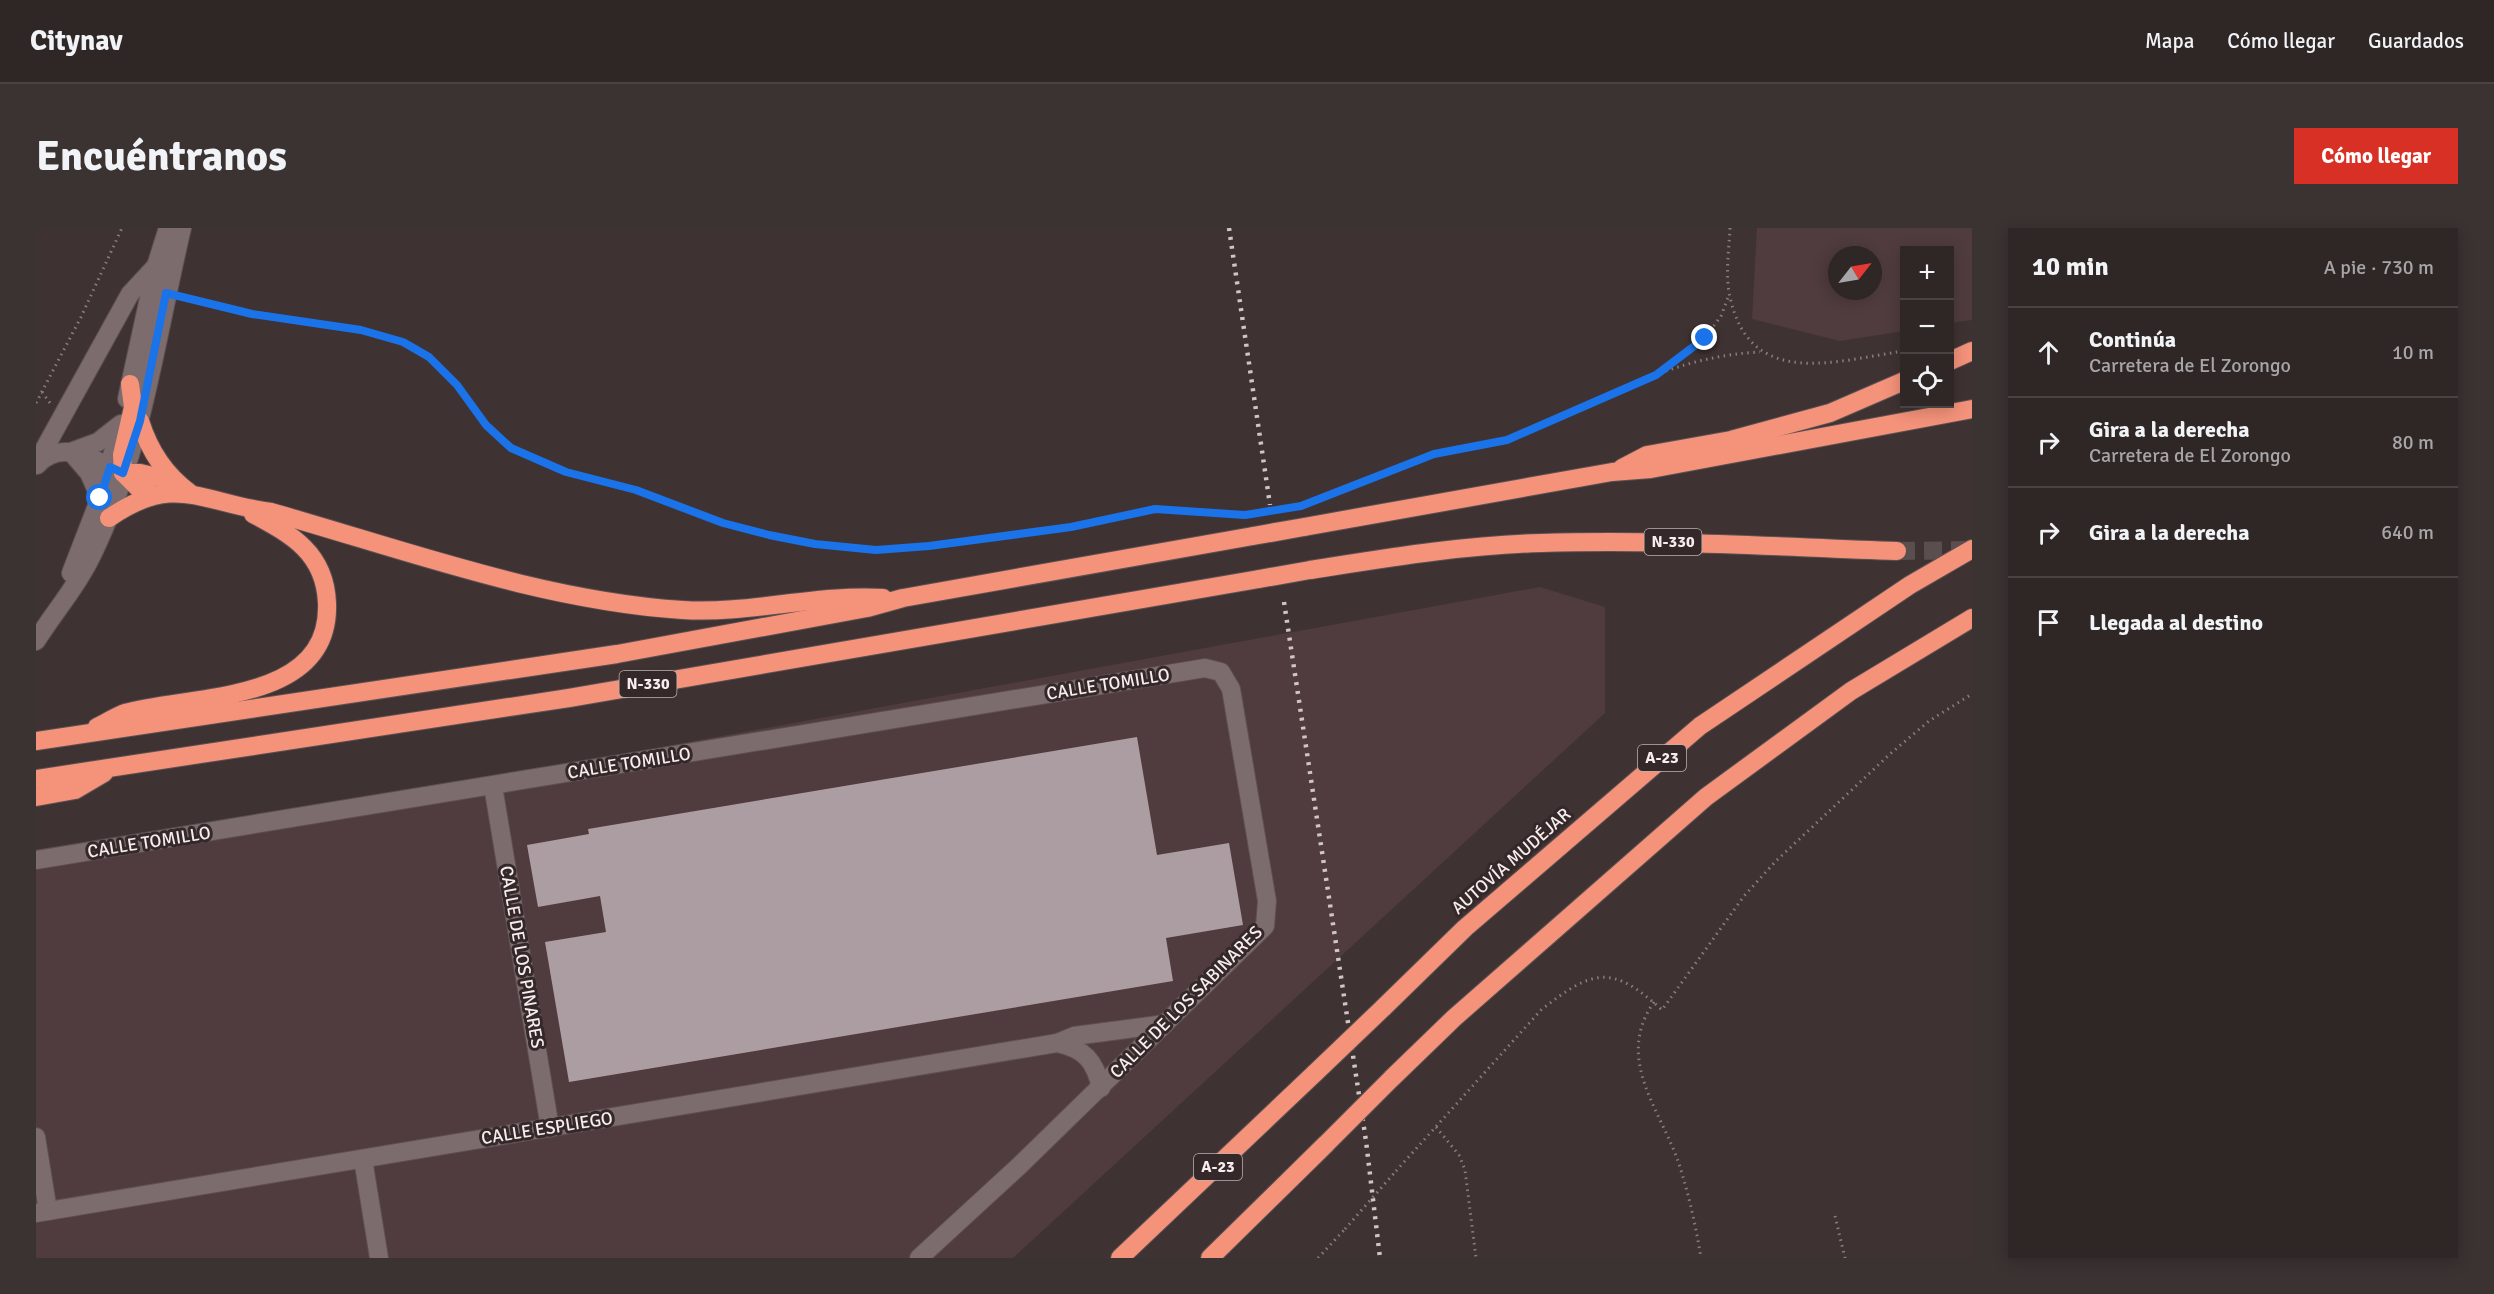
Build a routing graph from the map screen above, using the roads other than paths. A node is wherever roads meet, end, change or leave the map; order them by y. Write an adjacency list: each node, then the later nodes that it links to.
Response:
1 (168, 228): 3 (street)
2 (182, 228): 9 (street)
3 (156, 266): 7 (street); 12 (street)
4 (1972, 351): 5 (highway)
5 (1954, 359)
6 (1900, 383): 14 (highway)
7 (130, 384): 10 (street); 13 (highway)
8 (1972, 409): 14 (highway, N-330)
9 (140, 421): 13 (street); 15 (highway)
10 (121, 424): 11 (street); 13 (street)
11 (71, 452): 12 (street); 13 (street); 18 (street)
12 (36, 465)
13 (116, 470): 15 (highway); 17 (highway); 18 (street); 20 (street)
14 (1612, 472): 23 (highway, N-330, bridge)
15 (174, 482): 16 (highway)
16 (190, 493): 17 (highway); 19 (highway)
17 (152, 494): 20 (highway)
18 (100, 498): 24 (street)
19 (244, 508): 23 (highway); 28 (highway)
20 (109, 518): 24 (street)
21 (1972, 549): 44 (highway, AUTOVÍA MUDÉJAR / A-23, bridge)
22 (1897, 551): 30 (highway, N-330, bridge)
23 (903, 598): 28 (highway, N-330)
24 (61, 603): 26 (street)
25 (1972, 618): 45 (highway, bridge)
26 (36, 641)
27 (1221, 672): 32 (street, CALLE TOMILLO); 35 (street, CALLE DE LOS SABINARES)
28 (85, 734): 29 (highway, N-330)
29 (36, 741)
30 (110, 769): 31 (highway, N-330); 33 (highway)
31 (36, 779)
32 (493, 786): 34 (street, CALLE TOMILLO); 38 (street, CALLE DE LOS PINARES)
33 (36, 797)
34 (36, 860)
35 (1165, 1024): 36 (street, CALLE ESPLIEGO); 37 (street, CALLE DE LOS SABINARES)
36 (1057, 1043): 37 (street); 38 (street, CALLE ESPLIEGO)
37 (1101, 1088): 43 (street, CALLE DE LOS SABINARES)
38 (550, 1128): 40 (street, CALLE ESPLIEGO)
39 (36, 1137): 41 (street)
40 (363, 1159): 41 (street, CALLE ESPLIEGO); 42 (street)
41 (42, 1212)
42 (380, 1258)
43 (919, 1258)
44 (1120, 1258)
45 (1210, 1258)

